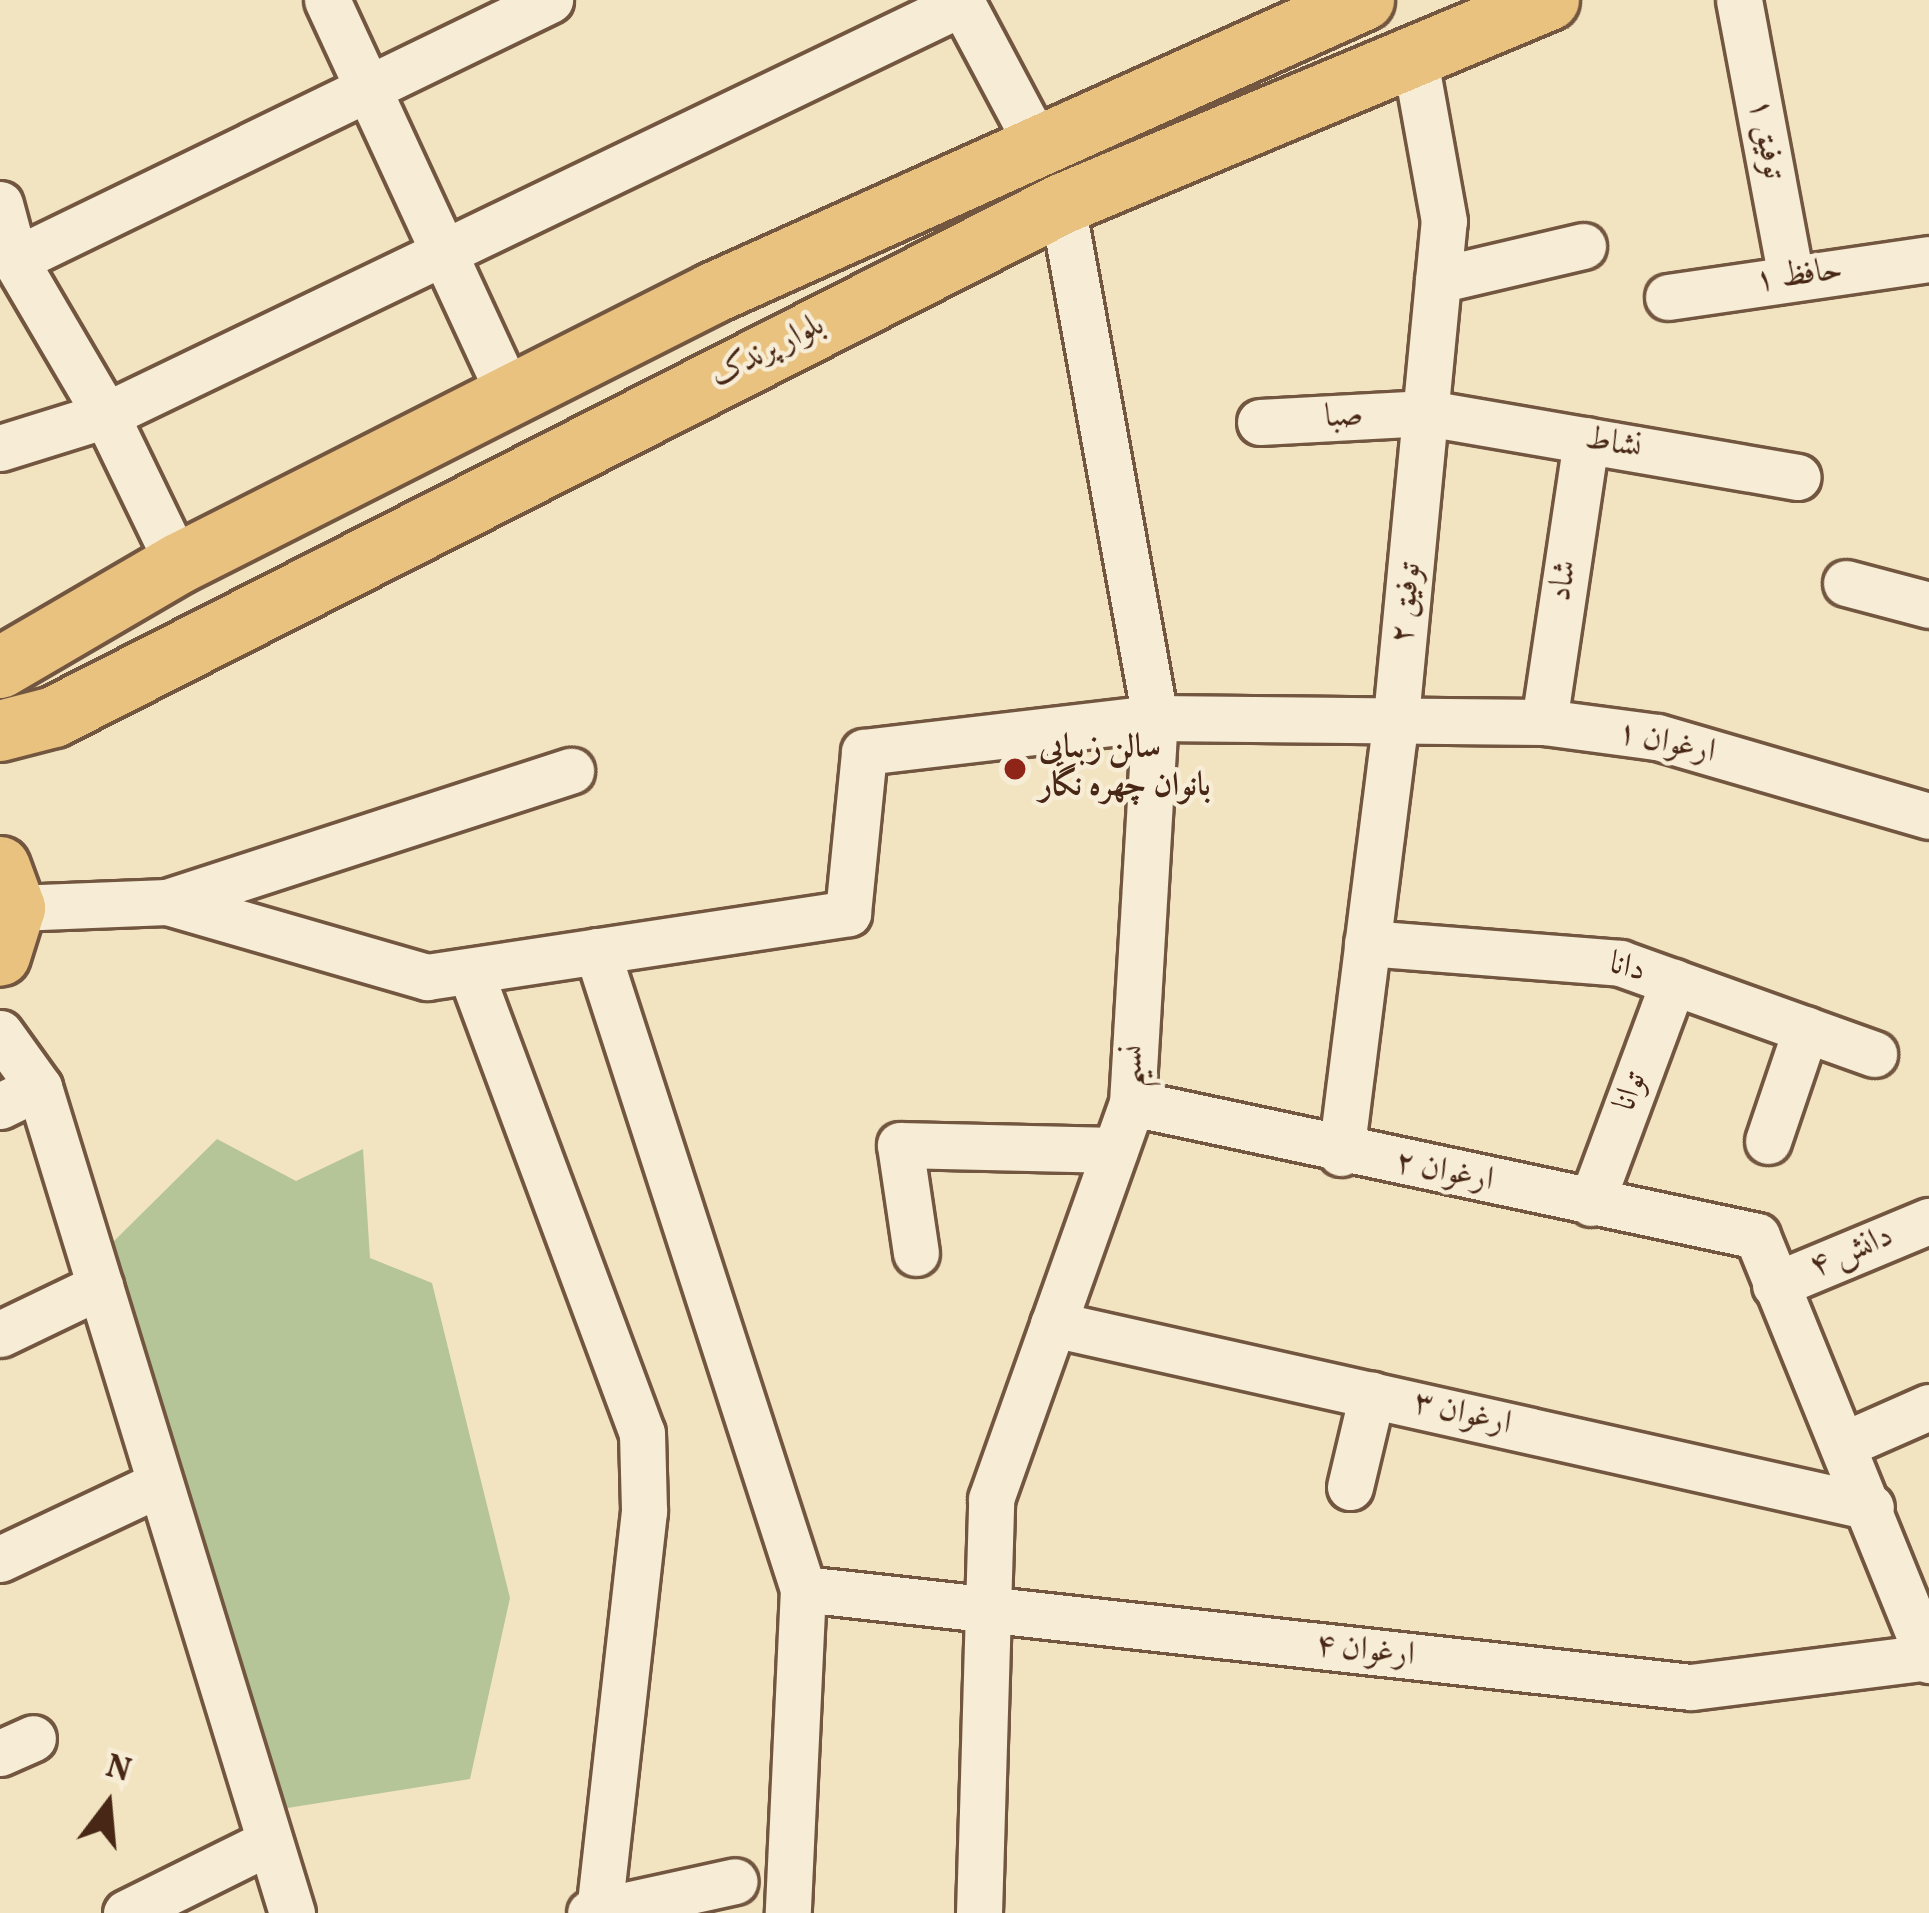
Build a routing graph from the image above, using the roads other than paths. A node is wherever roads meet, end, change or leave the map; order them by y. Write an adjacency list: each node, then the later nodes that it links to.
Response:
1 (327, 0): 7 (street)
2 (550, 0): 7 (street)
3 (1364, 0): 8 (main road)
4 (1549, 0): 6 (main road, بلوار پرندک)
5 (1738, 0): 15 (street, توفیق ۱)
6 (1414, 54): 9 (main road, بلوار پرندک); 16 (street, توفیق ۲)
7 (368, 88): 12 (street); 14 (street)
8 (1038, 146): 9 (main road); 12 (street); 18 (main road)
9 (1063, 203): 30 (street, نسیم); 32 (main road, بلوار پرندک)
10 (0, 204): 14 (street)
11 (1583, 246): 16 (street)
12 (445, 252): 18 (street); 20 (street)
13 (1929, 259): 15 (street, حافظ ۱)
14 (15, 260): 20 (street)
15 (1791, 277): 17 (street, حافظ ۱)
16 (1438, 280): 19 (street, توفیق ۲)
17 (1668, 297)
18 (510, 396): 25 (main road)
19 (1427, 413): 21 (street, صبا); 22 (street, نشاط); 29 (street, توفیق ۲)
20 (106, 415): 23 (street); 25 (street)
21 (1260, 422)
22 (1586, 440): 24 (street, نشاط); 31 (street, شاد)
23 (0, 448)
24 (1798, 477)
25 (178, 565): 28 (main road)
26 (1846, 583): 27 (street)
27 (1929, 605)
28 (0, 668)
29 (1396, 717): 30 (street, ارغوان ۱); 31 (street, ارغوان ۱); 37 (street, توفیق ۲)
30 (1155, 718): 38 (street, ارغوان ۱); 45 (street, نسیم)
31 (1544, 722): 34 (street, ارغوان ۱)
32 (0, 731)
33 (571, 771): 35 (street)
34 (1929, 816)
35 (166, 902): 36 (street); 39 (street)
36 (5, 910)
37 (1367, 943): 40 (street, دانا); 48 (street, توفیق ۲)
38 (597, 951): 39 (street); 63 (street)
39 (470, 971): 68 (street)
40 (1673, 982): 41 (street, دانا); 49 (street, توانا)
41 (1806, 1029): 43 (street, دانا); 46 (street)
42 (0, 1033): 44 (street)
43 (1874, 1054)
44 (19, 1097): 53 (street)
45 (1132, 1103): 47 (street, نسیم); 48 (street, ارغوان ۲)
46 (1768, 1141)
47 (1115, 1150): 51 (street); 54 (street, نسیم)
48 (1341, 1153): 49 (street, ارغوان ۲)
49 (1591, 1203): 52 (street, ارغوان ۲)
50 (1929, 1221): 52 (street, دانش ۴)
51 (916, 1253)
52 (1775, 1285): 58 (street)
53 (100, 1286): 55 (street); 59 (street)
54 (1053, 1324): 56 (street, ارغوان ۳); 64 (street, نسیم)
55 (0, 1334)
56 (1372, 1395): 60 (street); 61 (street, ارغوان ۳)
57 (1929, 1406): 58 (street)
58 (1845, 1444): 61 (street)
59 (159, 1484): 62 (street); 66 (street)
60 (1350, 1487)
61 (1871, 1507): 65 (street)
62 (0, 1558)
63 (802, 1589): 64 (street, ارغوان ۴); 71 (street)
64 (986, 1611): 65 (street, ارغوان ۴); 72 (street, نسیم)
65 (1929, 1658)
66 (266, 1844): 69 (street); 70 (street)
67 (735, 1881): 68 (street)
68 (594, 1912)
69 (126, 1913)
70 (292, 1913)
71 (788, 1913)
72 (979, 1913)

